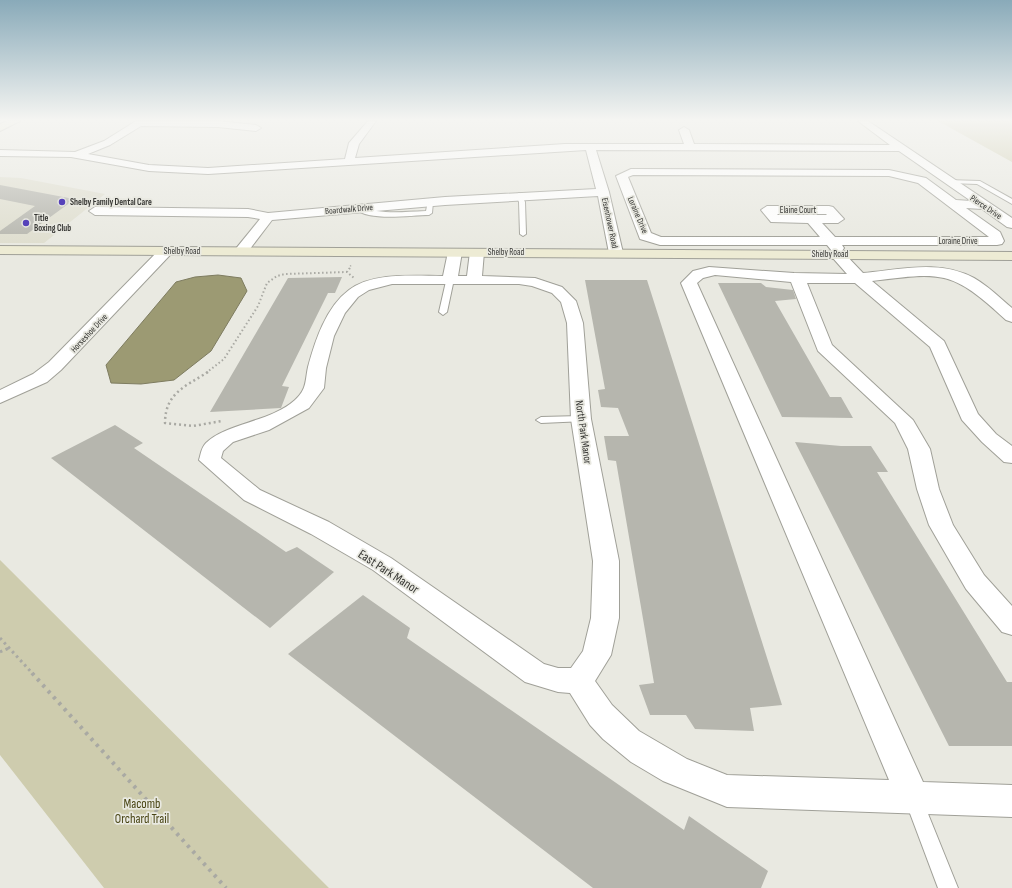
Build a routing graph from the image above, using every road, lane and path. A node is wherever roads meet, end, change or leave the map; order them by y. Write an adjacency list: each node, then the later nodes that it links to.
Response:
1 (121, 162): 2 (street)
2 (344, 162)
3 (594, 162): 6 (street, Eisenhower Road)
4 (922, 162): 5 (street, Pierce Drive)
5 (949, 181): 8 (lane); 10 (street, Pierce Drive)
6 (603, 192): 7 (street, Boardwalk Drive); 22 (street, Eisenhower Road)
7 (519, 195): 12 (street, Boardwalk Drive); 15 (lane)
8 (1012, 202)
9 (953, 204): 10 (street); 16 (street, Loraine Drive); 16 (street, Loraine Drive)
10 (983, 205): 14 (street, Pierce Drive)
11 (95, 211): 12 (street, Boardwalk Drive)
12 (268, 217): 18 (street)
13 (807, 219): 16 (street, Elaine Court)
14 (1012, 224)
15 (523, 234)
16 (832, 249): 22 (street, Shelby Road); 23 (street, Shelby Road); 26 (street, Elaine Court)
17 (0, 250): 19 (street, Shelby Road)
18 (241, 251): 19 (street, Shelby Road); 20 (street, Shelby Road)
19 (166, 252): 31 (street, Horseshoe Drive)
20 (455, 252): 21 (street, Shelby Road); 27 (street)
21 (477, 252): 22 (street, Shelby Road); 28 (street)
22 (616, 253)
23 (1012, 256)
24 (347, 272): 34 (path)
25 (796, 277): 26 (street); 37 (street); 42 (street)
26 (859, 278): 30 (street); 36 (street, Elaine Court)
27 (450, 279): 28 (street, North Park Manor); 29 (lane); 35 (street, North Park Manor)
28 (474, 279): 32 (street, North Park Manor)
29 (443, 312)
30 (1012, 317)
31 (0, 397)
32 (581, 419): 33 (lane); 41 (street, North Park Manor)
33 (541, 420)
34 (225, 421)
35 (213, 448): 41 (street, East Park Manor)
36 (1012, 457)
37 (1012, 624)
38 (0, 638): 39 (path)
39 (9, 648): 40 (path); 44 (path)
40 (0, 652)
41 (579, 682): 42 (street)
42 (913, 798): 43 (street); 45 (lane)
43 (1012, 801)
44 (226, 888)
45 (948, 888)

